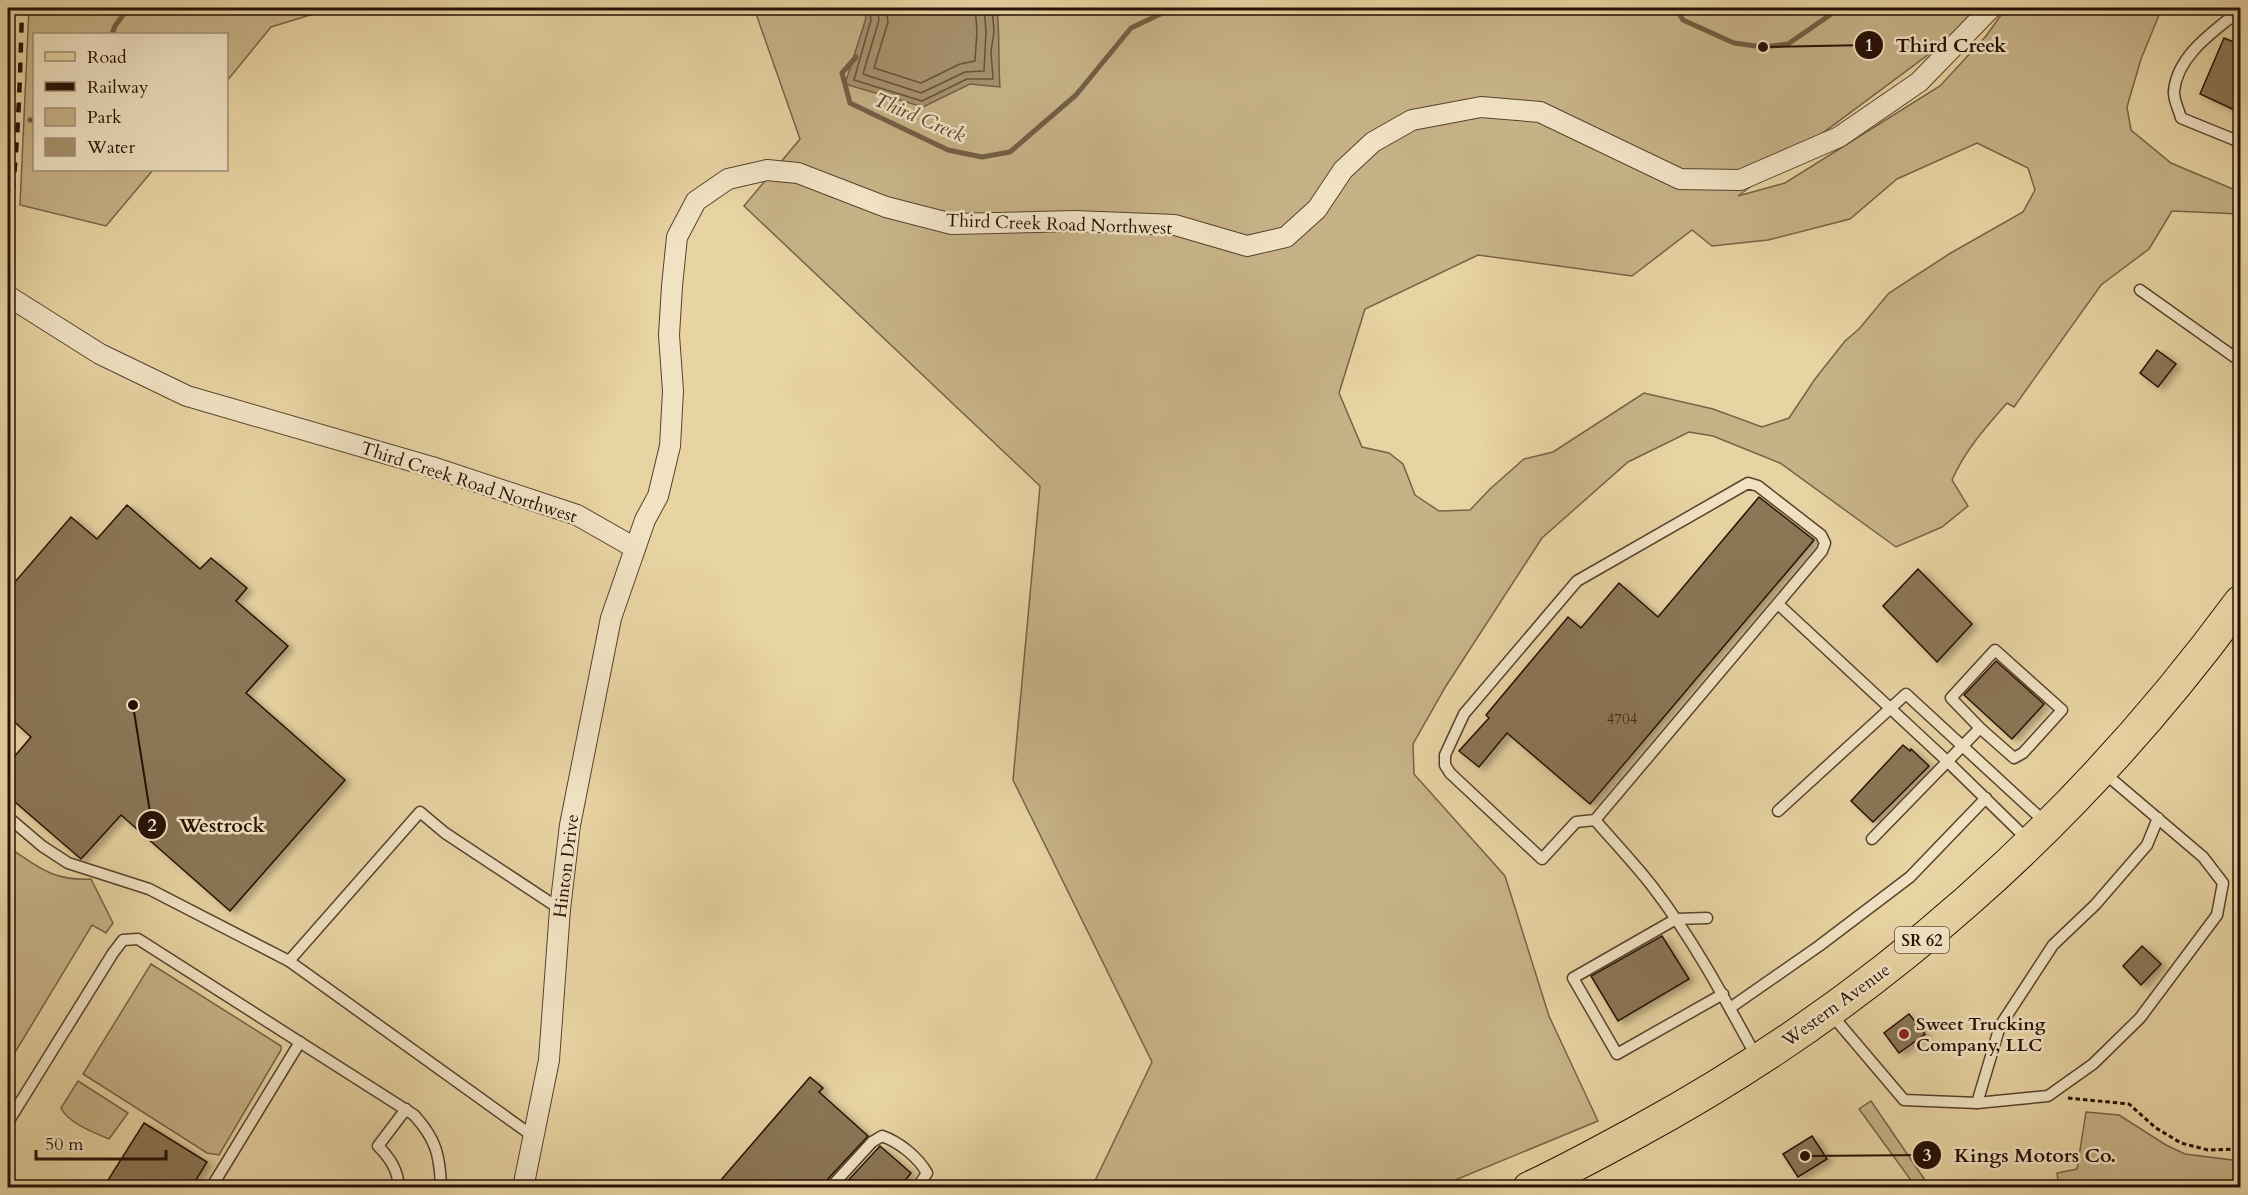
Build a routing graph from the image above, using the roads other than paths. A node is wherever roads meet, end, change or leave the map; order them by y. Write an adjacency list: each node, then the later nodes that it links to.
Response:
1 (1991, 8): 7 (street, Third Creek Road Northwest)
2 (2241, 20): 3 (lane)
3 (2241, 142)
4 (2140, 290): 6 (lane)
5 (8, 296): 7 (street, Third Creek Road Northwest)
6 (2241, 361)
7 (635, 548): 22 (street, Hinton Drive)
8 (2241, 602): 14 (main road, Western Avenue / SR 62)
9 (1778, 604): 10 (lane); 19 (lane); 19 (lane)
10 (1890, 709): 12 (lane); 13 (lane); 16 (lane)
11 (1980, 728): 11 (lane); 12 (lane)
12 (1961, 746): 13 (lane); 20 (lane)
13 (1948, 762): 15 (lane); 21 (lane)
14 (2102, 771): 18 (lane); 20 (main road, Western Avenue / SR 62)
15 (1986, 798): 20 (lane); 27 (lane)
16 (1778, 811)
17 (8, 817): 25 (lane)
18 (2158, 818): 31 (lane); 31 (lane)
19 (1595, 820): 24 (lane)
20 (2041, 835): 28 (main road, Western Avenue / SR 62)
21 (1872, 839)
22 (560, 909): 25 (lane); 34 (street, Hinton Drive)
23 (1707, 918): 24 (lane)
24 (1676, 919): 26 (lane); 26 (lane)
25 (289, 961): 34 (lane)
26 (1723, 994): 27 (lane)
27 (1730, 1008): 30 (lane)
28 (1830, 1012): 30 (main road, Western Avenue / SR 62); 31 (lane)
29 (300, 1042): 32 (lane); 33 (lane); 35 (lane)
30 (1759, 1061): 41 (main road, Western Avenue / SR 62)
31 (1977, 1103)
32 (406, 1109): 36 (lane); 37 (lane)
33 (8, 1122)
34 (534, 1137): 38 (street, Hinton Drive)
35 (211, 1188)
36 (399, 1188)
37 (441, 1188)
38 (523, 1188)
39 (830, 1188): 40 (lane)
40 (917, 1188)
41 (1529, 1188)

